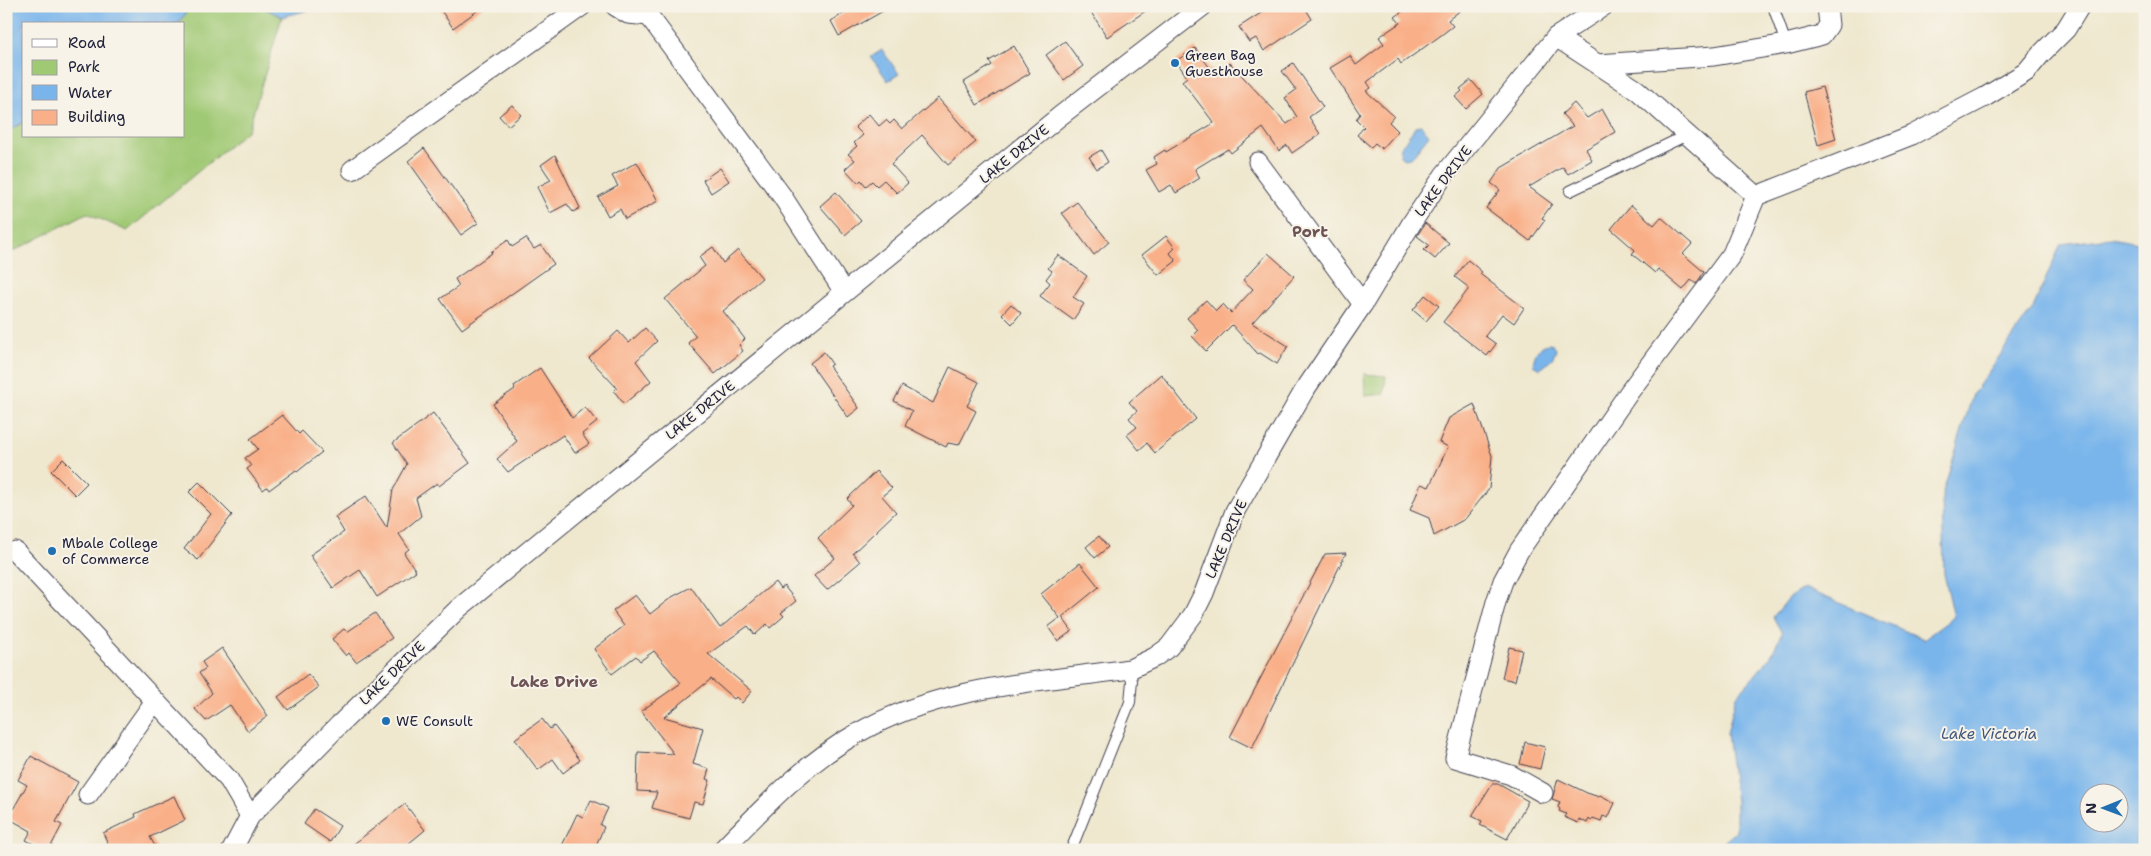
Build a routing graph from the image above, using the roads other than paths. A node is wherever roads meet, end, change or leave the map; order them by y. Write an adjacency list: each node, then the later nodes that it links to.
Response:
1 (582, 6): 14 (street)
2 (615, 6): 8 (street)
3 (1202, 6): 17 (street, LAKE DRIVE)
4 (1604, 6): 9 (street, LAKE DRIVE)
5 (1773, 6): 10 (lane)
6 (1827, 6): 10 (street)
7 (2080, 6): 16 (street)
8 (647, 11): 17 (street)
9 (1556, 37): 11 (street); 18 (street, LAKE DRIVE)
10 (1786, 44): 11 (street)
11 (1598, 64): 12 (street)
12 (1687, 135): 15 (lane); 16 (street)
13 (1258, 162): 18 (street)
14 (352, 170)
15 (1570, 191)
16 (1756, 196): 22 (street)
17 (844, 292): 24 (street, LAKE DRIVE)
18 (1363, 304): 20 (street, LAKE DRIVE)
19 (15, 551): 21 (street)
20 (1130, 669): 26 (street, LAKE DRIVE); 27 (lane)
21 (156, 702): 23 (street); 24 (street)
22 (1543, 793)
23 (88, 795)
24 (250, 816): 25 (street, LAKE DRIVE)
25 (232, 850)
26 (722, 850)
27 (1071, 850)

